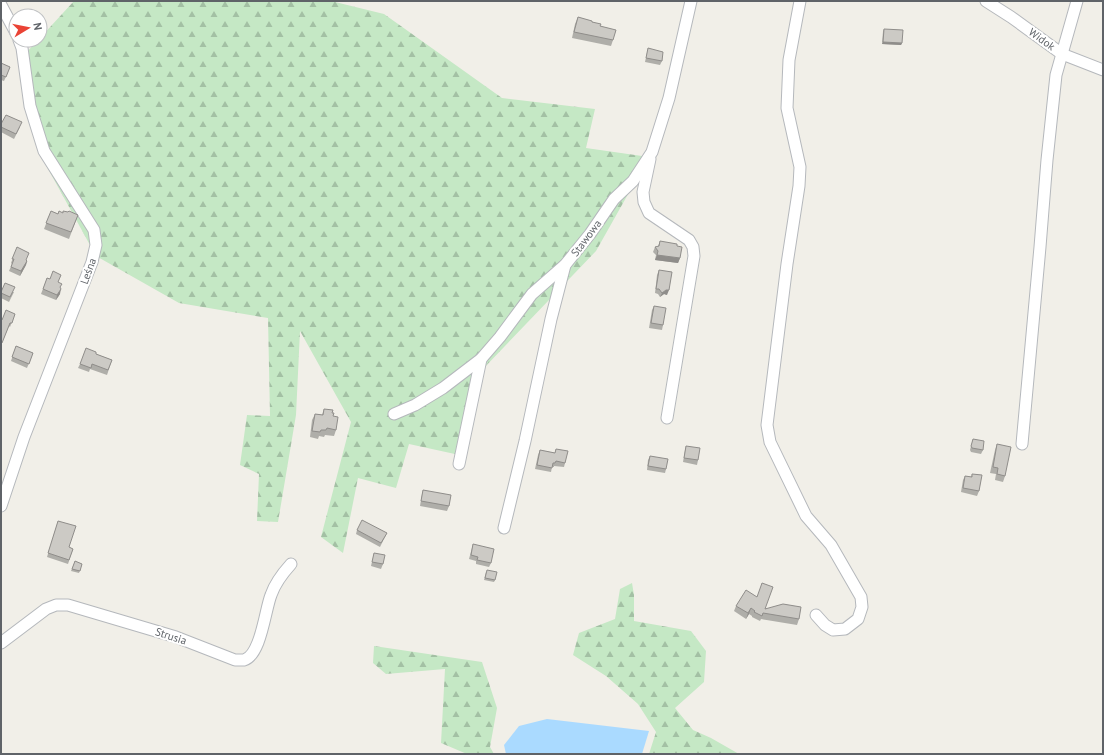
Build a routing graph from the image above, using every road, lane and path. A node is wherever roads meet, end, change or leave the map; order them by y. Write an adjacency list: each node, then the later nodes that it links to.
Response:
1 (691, 1): 10 (street, Stawowa)
2 (800, 1): 20 (street)
3 (986, 1): 8 (street, Widok)
4 (1077, 1): 8 (street)
5 (1, 5): 6 (street)
6 (8, 18)
7 (22, 48): 17 (street, Leśna)
8 (1062, 54): 9 (street, Widok); 15 (street)
9 (1103, 70)
10 (652, 152): 11 (street, Stawowa); 14 (street)
11 (565, 265): 12 (street, Stawowa); 18 (street)
12 (481, 358): 13 (street, Stawowa); 16 (street)
13 (394, 414)
14 (667, 418)
15 (1022, 444)
16 (459, 464)
17 (1, 506)
18 (504, 528)
19 (291, 564): 21 (street, Strusia)
20 (816, 615)
21 (1, 643)

